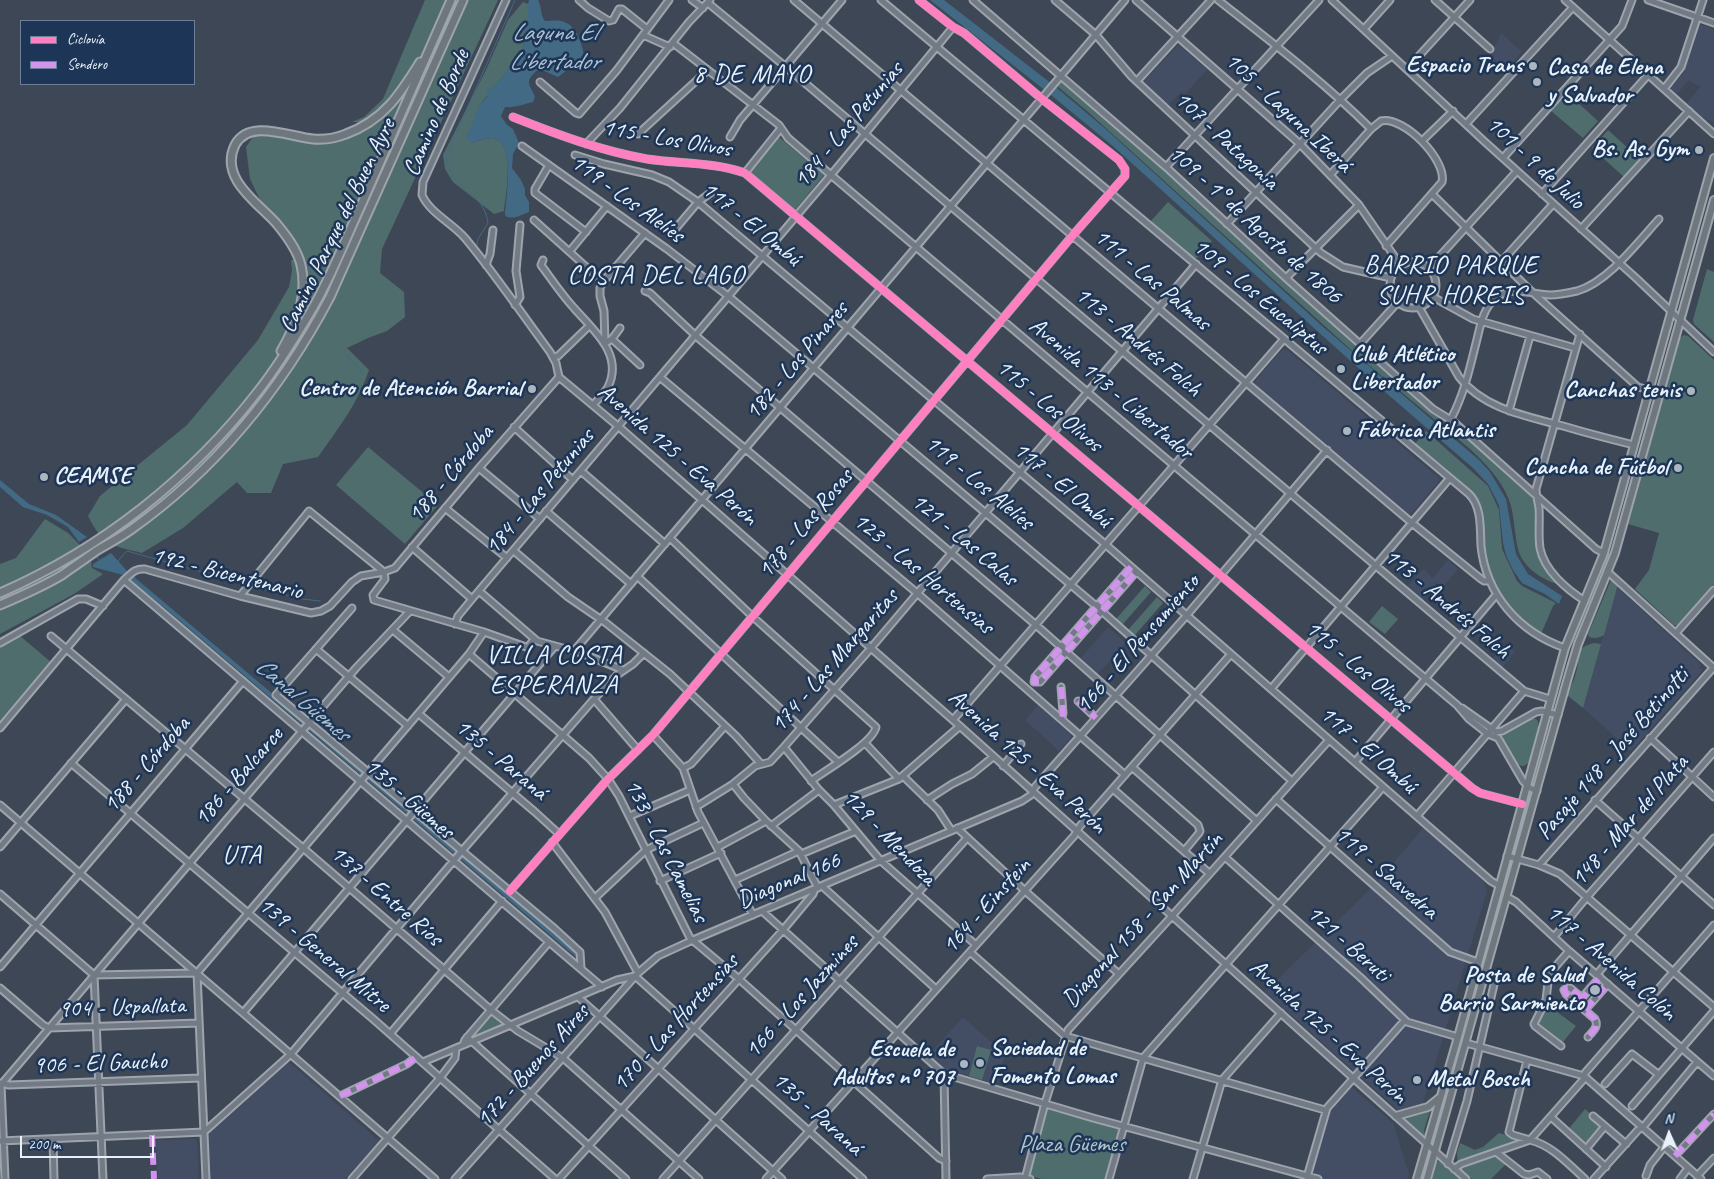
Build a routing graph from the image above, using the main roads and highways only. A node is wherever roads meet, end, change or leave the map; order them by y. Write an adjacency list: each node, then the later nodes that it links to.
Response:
1 (451, 0): 3 (highway, Camino Parque del Buen Ayre)
2 (463, 0): 8 (highway, Camino Parque del Buen Ayre)
3 (433, 42): 6 (highway, Camino Parque del Buen Ayre); 6 (highway)
4 (1714, 158): 9 (main road)
5 (1714, 200): 12 (main road)
6 (249, 403): 7 (highway, Camino Parque del Buen Ayre)
7 (0, 592)
8 (0, 605)
9 (1440, 1097): 10 (main road); 11 (main road)
10 (1396, 1116)
11 (1417, 1179)
12 (1427, 1179)

